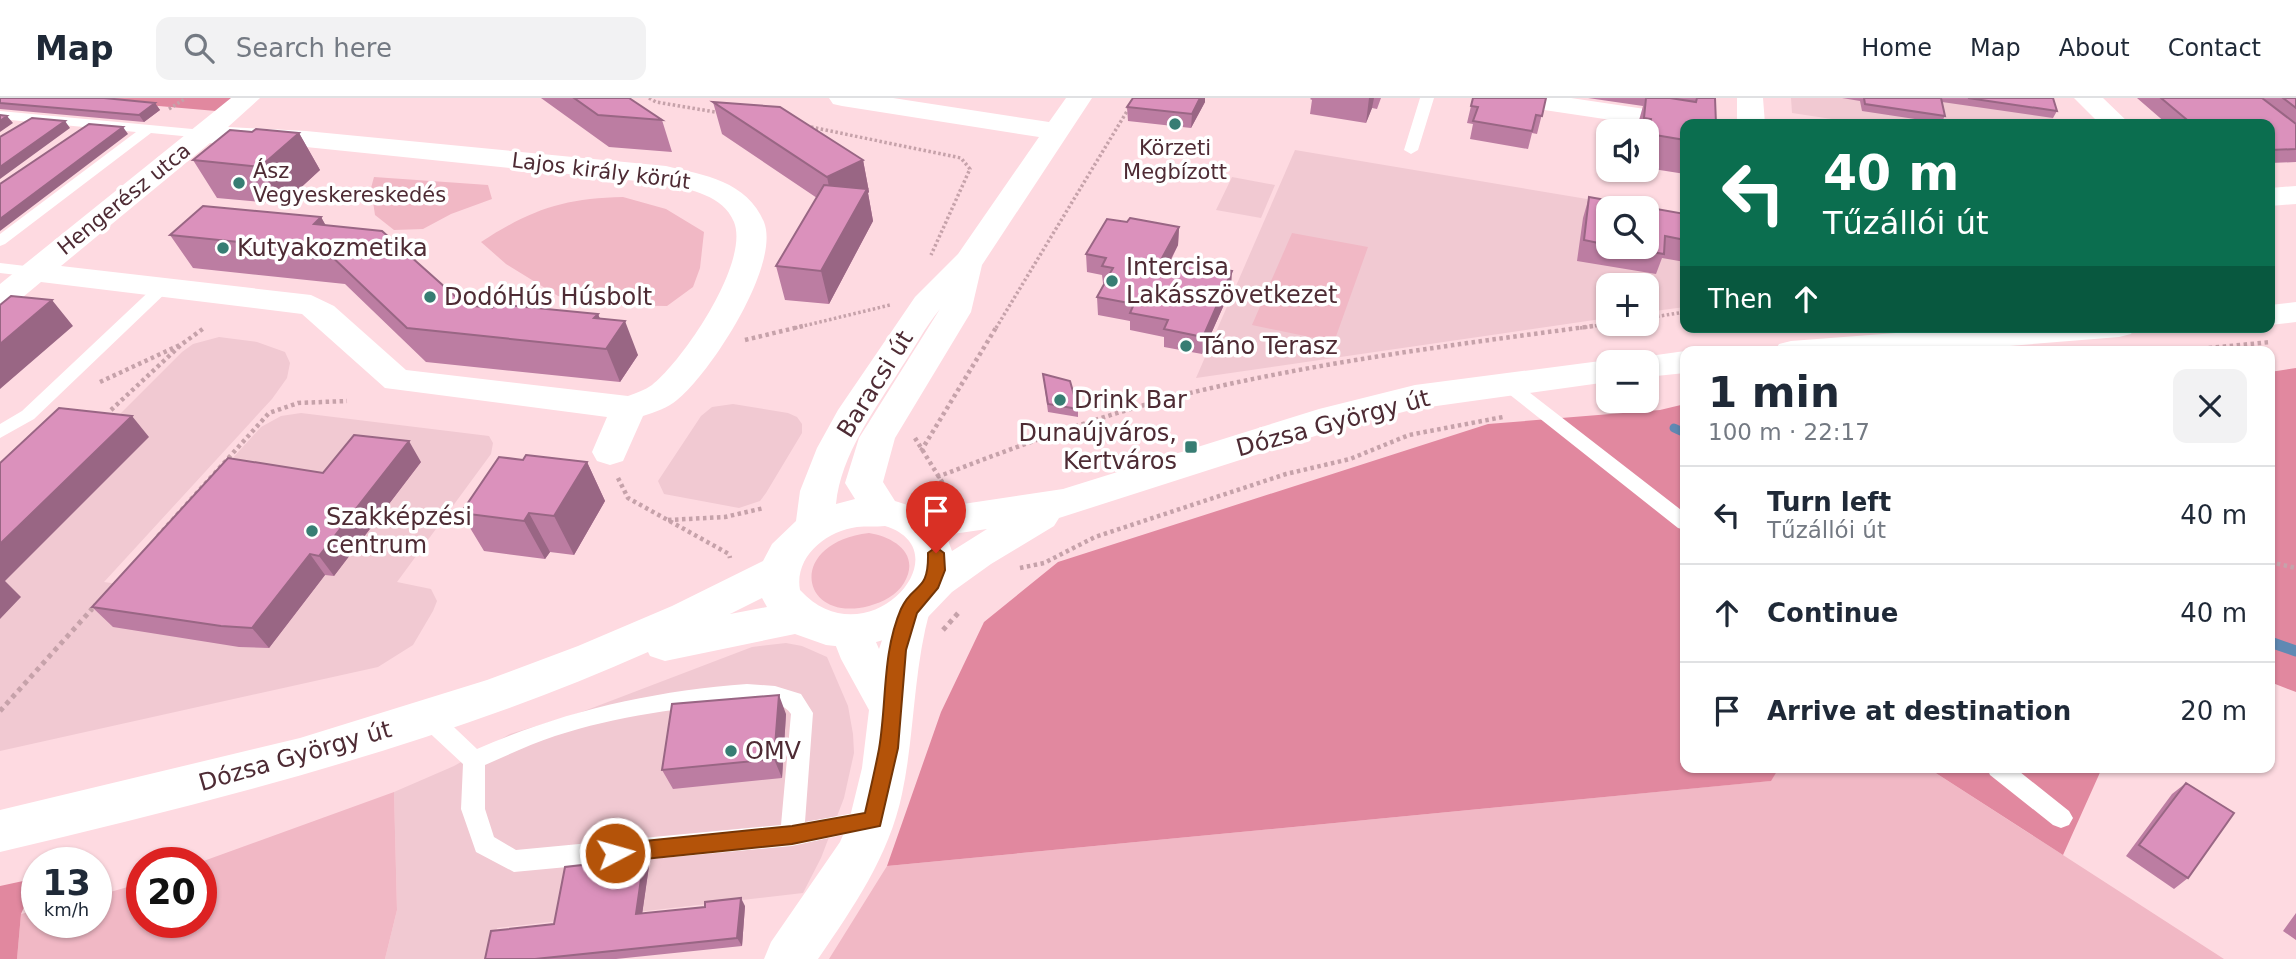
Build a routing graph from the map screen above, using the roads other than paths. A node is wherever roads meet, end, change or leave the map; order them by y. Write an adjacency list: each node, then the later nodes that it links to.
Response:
1 (247, 98): 17 (street, Hengerész utca)
2 (842, 98): 15 (street)
3 (1079, 98): 15 (street, Baracsi út)
4 (1427, 98): 19 (lane)
5 (1517, 98): 12 (street)
6 (1750, 98): 10 (street)
7 (2087, 98): 11 (street)
8 (0, 115): 9 (lane)
9 (33, 118): 13 (lane); 16 (lane)
10 (1751, 119)
11 (2110, 119)
12 (1680, 122)
13 (89, 124): 14 (lane); 18 (lane)
14 (148, 129): 17 (lane); 22 (lane)
15 (1057, 132): 23 (street, Baracsi út)
16 (11, 134)
17 (203, 134): 25 (street, Hengerész utca); 34 (street, Lajos király körút)
18 (67, 140)
19 (1411, 150)
20 (2296, 195): 21 (street)
21 (2275, 197)
22 (0, 241)
23 (969, 261): 38 (street, Baracsi út); 41 (street, Baracsi út)
24 (0, 268): 25 (lane)
25 (34, 272): 26 (street, Lajos király körút); 27 (street, Hengerész utca)
26 (165, 285): 34 (street, Lajos király körút); 35 (lane)
27 (0, 300)
28 (2040, 333): 29 (street)
29 (1870, 346)
30 (1680, 363): 31 (street)
31 (1659, 365)
32 (1596, 372): 33 (street, Dózsa György út)
33 (1506, 383): 37 (street, Dózsa György út); 39 (lane)
34 (629, 408): 36 (street)
35 (0, 432)
36 (610, 452)
37 (1064, 503): 40 (street, Dózsa György út); 43 (street, Dózsa György út)
38 (881, 511): 40 (street); 41 (street)
39 (1680, 519)
40 (917, 525): 43 (street)
41 (815, 526): 42 (street)
42 (779, 571): 44 (street); 46 (street, Dózsa György út)
43 (920, 599): 45 (street); 47 (street)
44 (797, 617): 45 (street); 46 (street, Dózsa György út)
45 (851, 631): 47 (street)
46 (585, 661): 48 (street, Dózsa György út)
47 (892, 709): 52 (street)
48 (429, 718): 49 (lane); 53 (street, Dózsa György út)
49 (474, 760): 54 (lane); 54 (lane)
50 (2004, 773): 51 (lane)
51 (2061, 818)
52 (873, 820): 54 (lane); 55 (street)
53 (0, 831)
54 (792, 835)
55 (789, 959)

